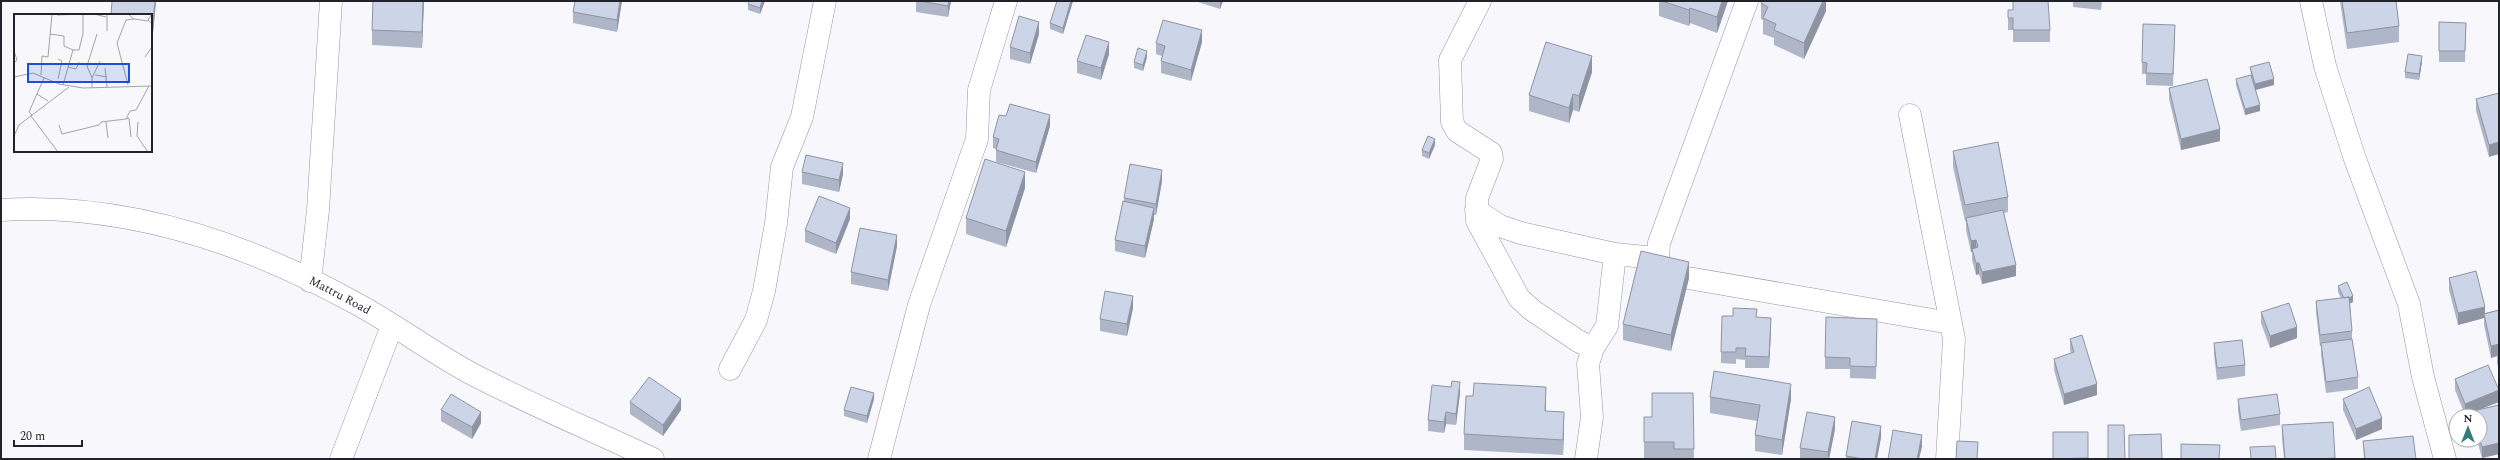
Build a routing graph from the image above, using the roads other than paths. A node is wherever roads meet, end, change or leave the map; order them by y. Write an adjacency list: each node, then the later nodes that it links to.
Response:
1 (331, 1): 12 (street)
2 (825, 1): 16 (street)
3 (1006, 1): 19 (street)
4 (1480, 1): 9 (street)
5 (1747, 1): 11 (street)
6 (2311, 1): 22 (street)
7 (1910, 115): 13 (street)
8 (1, 210): 12 (street, Mattru Road)
9 (1476, 210): 10 (street); 15 (street)
10 (1616, 254): 11 (street); 15 (street)
11 (1657, 273): 13 (street)
12 (310, 281): 14 (street, Mattru Road)
13 (1950, 322): 21 (street)
14 (392, 326): 17 (street); 18 (street, Mattru Road)
15 (1593, 348): 20 (street)
16 (730, 369)
17 (341, 459)
18 (653, 459)
19 (879, 459)
20 (1586, 459)
21 (1947, 459)
22 (2445, 459)

